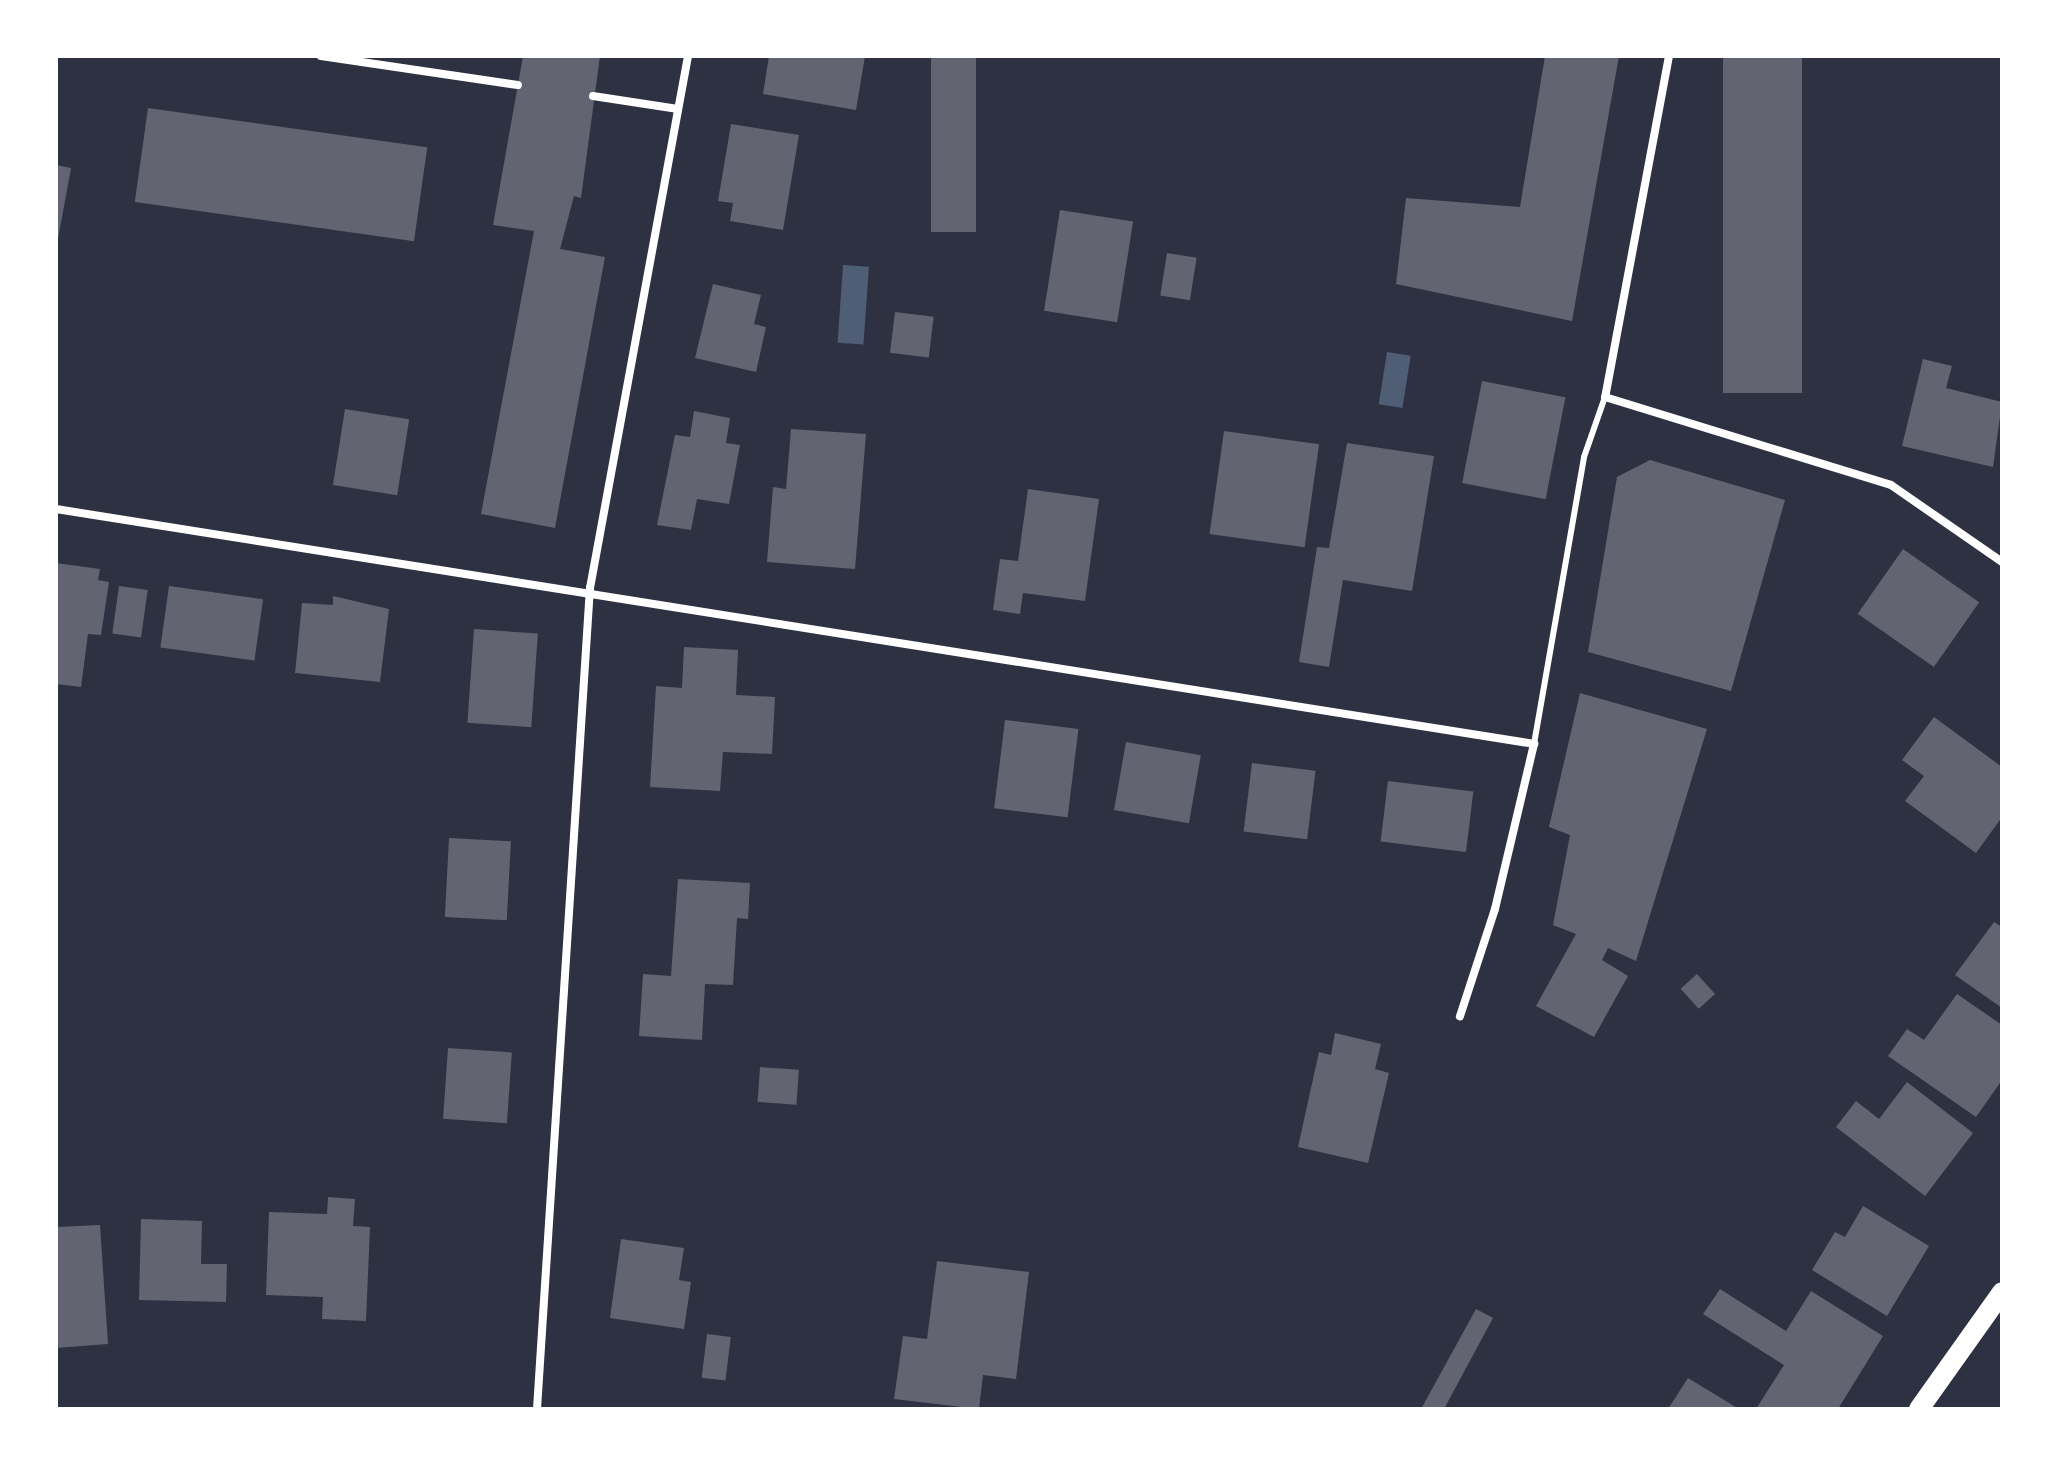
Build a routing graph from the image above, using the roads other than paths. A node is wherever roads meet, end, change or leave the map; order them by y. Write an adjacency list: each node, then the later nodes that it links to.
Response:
1 (321, 56): 4 (street)
2 (688, 56): 6 (street)
3 (1669, 56): 7 (street)
4 (518, 85)
5 (593, 96): 6 (street)
6 (678, 109): 10 (street)
7 (1605, 397): 9 (street); 11 (lane)
8 (56, 509): 10 (street)
9 (2002, 562)
10 (590, 588): 11 (street); 14 (street)
11 (1534, 744): 12 (street)
12 (1460, 1016)
13 (2002, 1292): 15 (main road)
14 (537, 1409)
15 (1919, 1409)

